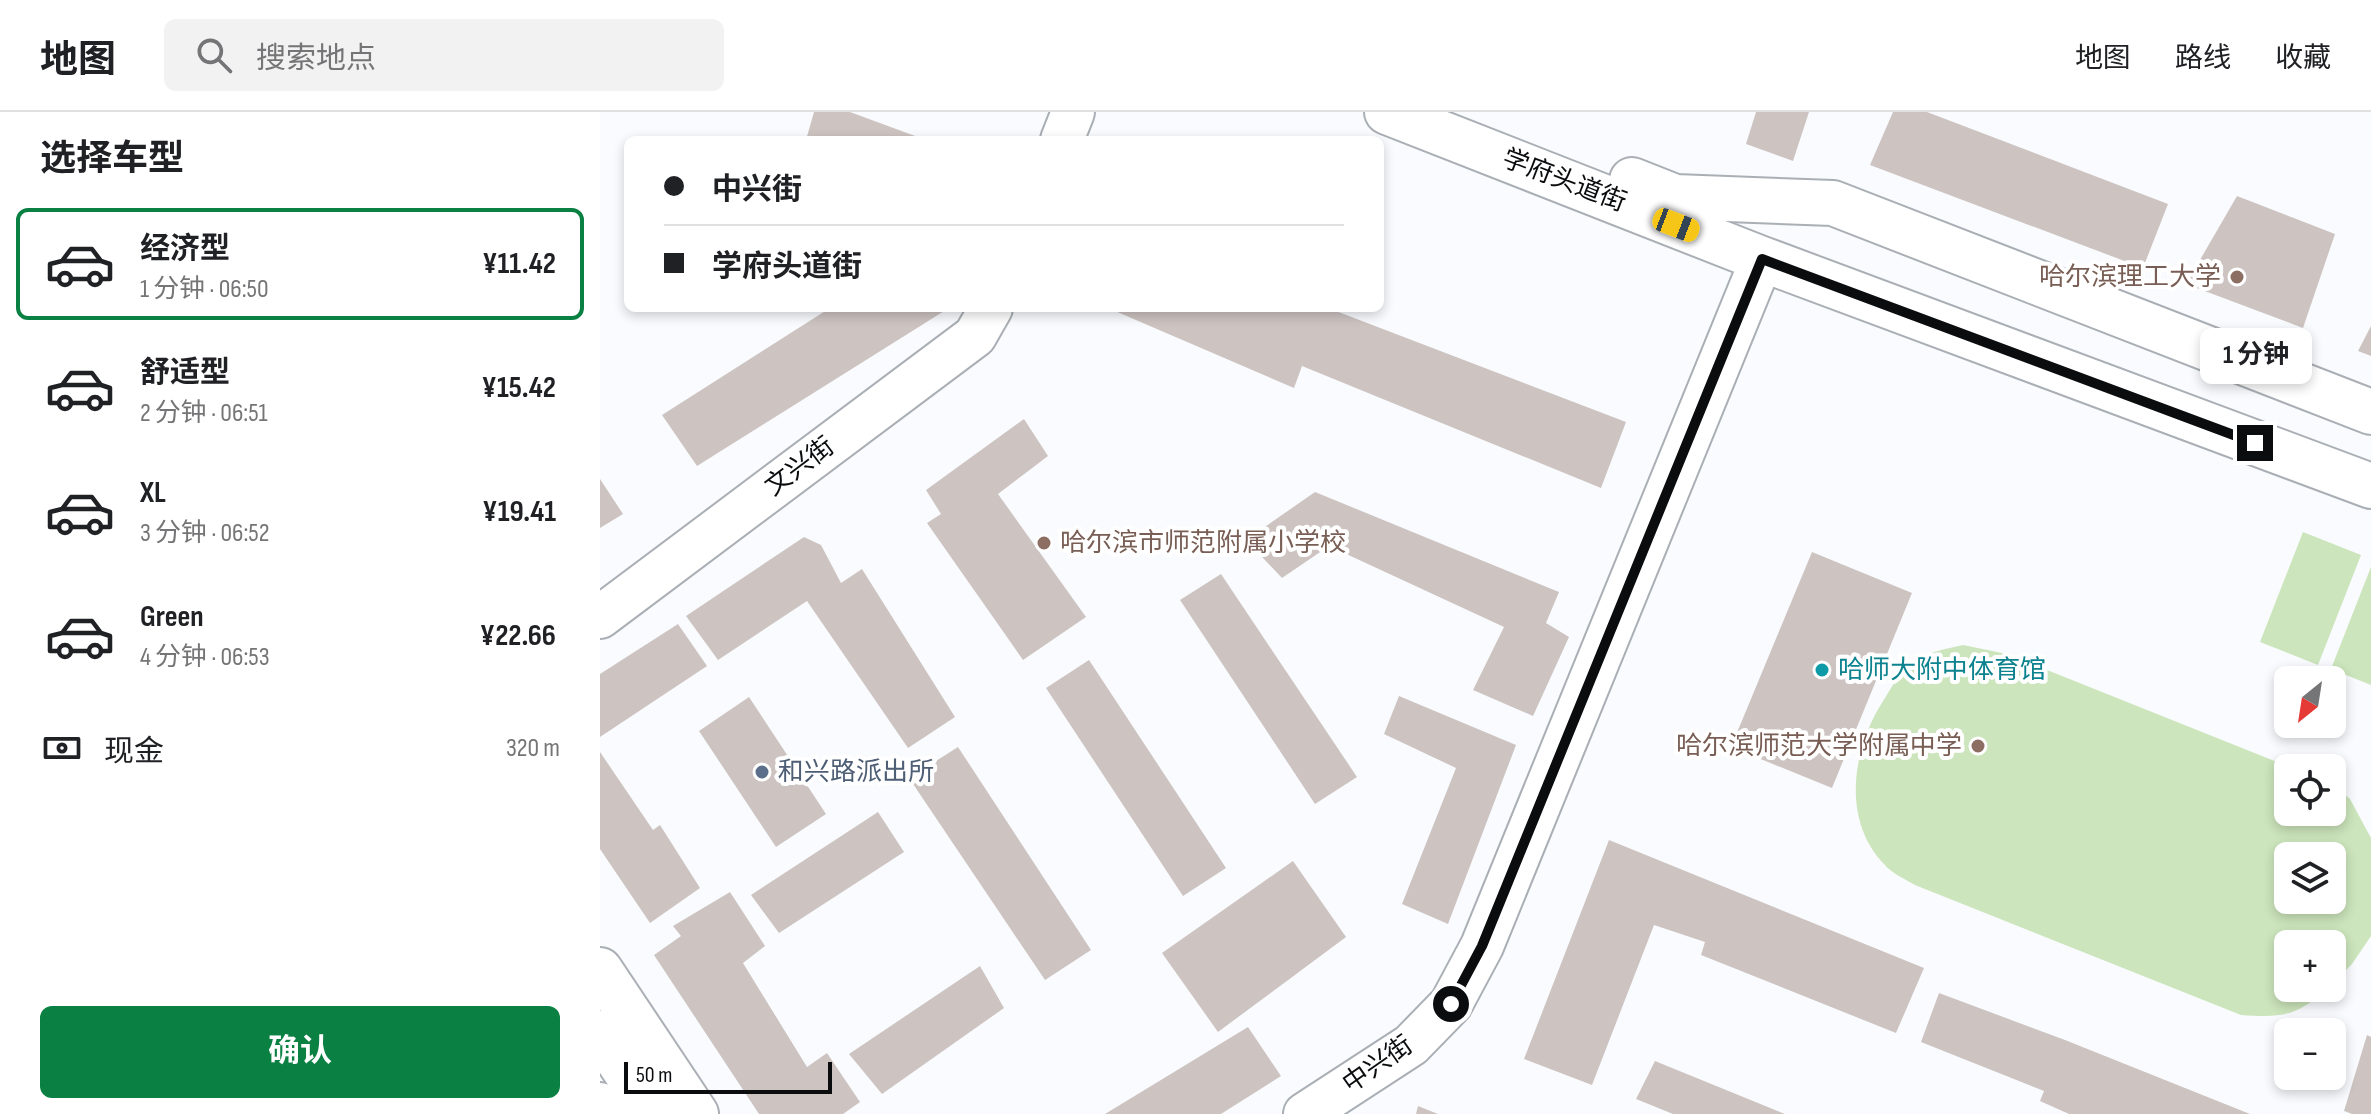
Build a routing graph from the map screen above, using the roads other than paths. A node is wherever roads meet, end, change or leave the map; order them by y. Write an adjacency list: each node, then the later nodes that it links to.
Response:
1 (1073, 112): 4 (street)
2 (1387, 112): 5 (main road, 学府头道街)
3 (1454, 112): 7 (main road, 学府头道街)
4 (1064, 136)
5 (1762, 259): 8 (main road, 学府头道街); 16 (street, 中兴街)
6 (989, 312): 9 (street, 文兴街)
7 (2371, 412)
8 (2371, 486)
9 (600, 617)
10 (600, 970): 15 (main road)
11 (600, 1033): 14 (main road)
12 (600, 1105): 13 (main road)
13 (606, 1114)
14 (654, 1114)
15 (696, 1114)
16 (1305, 1114)

